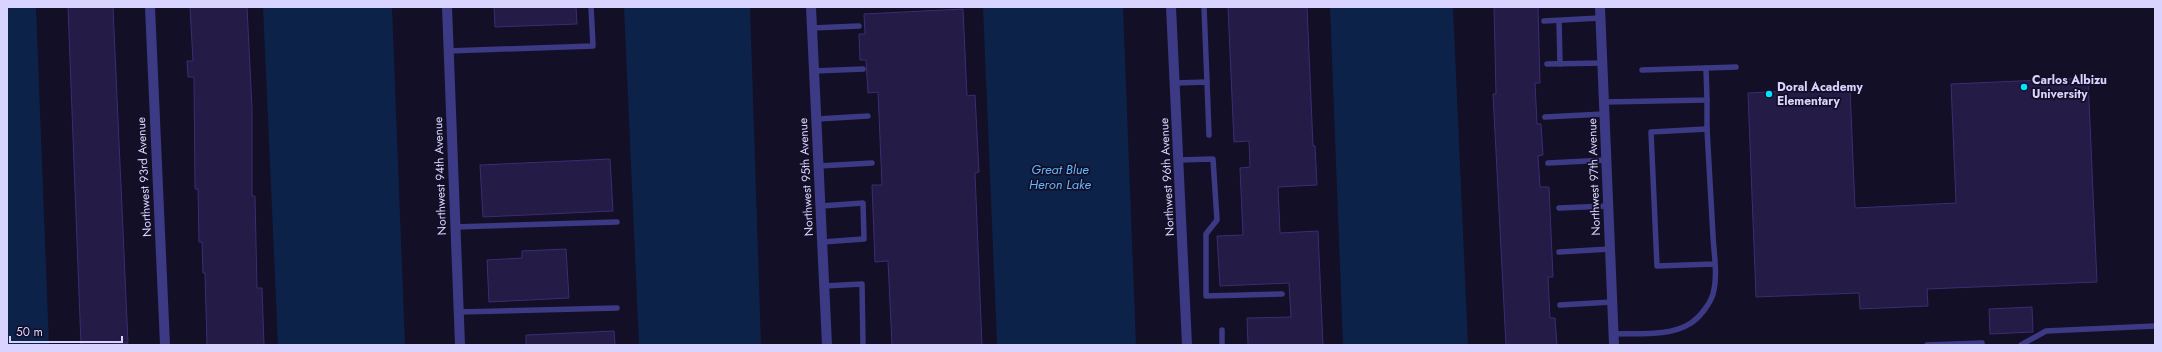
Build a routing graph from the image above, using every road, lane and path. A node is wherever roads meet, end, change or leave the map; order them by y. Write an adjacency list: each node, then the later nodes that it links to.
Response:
1 (150, 7): 56 (street, Northwest 93rd Avenue)
2 (447, 7): 13 (street, Northwest 94th Avenue)
3 (591, 7): 13 (lane)
4 (811, 7): 12 (street, Northwest 95th Avenue)
5 (1172, 7): 23 (street, Northwest 96th Avenue)
6 (1204, 7): 22 (lane)
7 (1600, 7): 8 (street, Northwest 97th Avenue)
8 (1600, 18): 10 (lane); 14 (street, Northwest 97th Avenue)
9 (1544, 21): 10 (lane)
10 (1559, 21): 16 (lane)
11 (859, 26): 12 (lane)
12 (812, 28): 21 (street, Northwest 95th Avenue)
13 (448, 51): 41 (street, Northwest 94th Avenue)
14 (1602, 62): 16 (lane); 25 (street, Northwest 97th Avenue)
15 (1547, 64): 16 (lane)
16 (1560, 64)
17 (1736, 67): 18 (lane)
18 (1706, 68): 20 (lane); 24 (lane)
19 (864, 69): 21 (lane)
20 (1642, 70)
21 (814, 71): 29 (street, Northwest 95th Avenue)
22 (1207, 82): 23 (lane); 31 (lane)
23 (1175, 83): 32 (street, Northwest 96th Avenue)
24 (1707, 100): 25 (lane); 30 (lane)
25 (1604, 102): 26 (street, Northwest 97th Avenue)
26 (1604, 114): 28 (lane); 33 (street, Northwest 97th Avenue)
27 (868, 116): 29 (lane)
28 (1545, 116)
29 (817, 119): 36 (street, Northwest 95th Avenue)
30 (1707, 129): 45 (lane); 45 (lane)
31 (1209, 135)
32 (1179, 160): 47 (lane); 60 (street, Northwest 96th Avenue)
33 (1606, 160): 35 (lane); 38 (street, Northwest 97th Avenue)
34 (872, 163): 36 (lane)
35 (1548, 163)
36 (819, 166): 37 (street, Northwest 95th Avenue)
37 (821, 206): 42 (street, Northwest 95th Avenue); 42 (lane)
38 (1608, 206): 39 (lane); 43 (street, Northwest 97th Avenue)
39 (1559, 208)
40 (617, 222): 41 (lane)
41 (454, 228): 51 (street, Northwest 94th Avenue)
42 (822, 242): 46 (street, Northwest 95th Avenue)
43 (1610, 249): 44 (lane); 48 (street, Northwest 97th Avenue)
44 (1560, 252)
45 (1714, 264): 54 (lane)
46 (824, 286): 58 (street, Northwest 95th Avenue); 59 (lane)
47 (1282, 294)
48 (1612, 302): 49 (lane); 54 (street, Northwest 97th Avenue)
49 (1560, 306)
50 (617, 308): 51 (lane)
51 (458, 312): 57 (street, Northwest 94th Avenue)
52 (2155, 326): 64 (lane)
53 (1222, 330): 61 (lane)
54 (1613, 334): 62 (street, Northwest 97th Avenue)
55 (1982, 343): 63 (lane)
56 (165, 345)
57 (460, 345)
58 (827, 345)
59 (863, 345)
60 (1187, 345)
61 (1222, 345)
62 (1614, 345)
63 (1927, 345)
64 (2021, 345)

